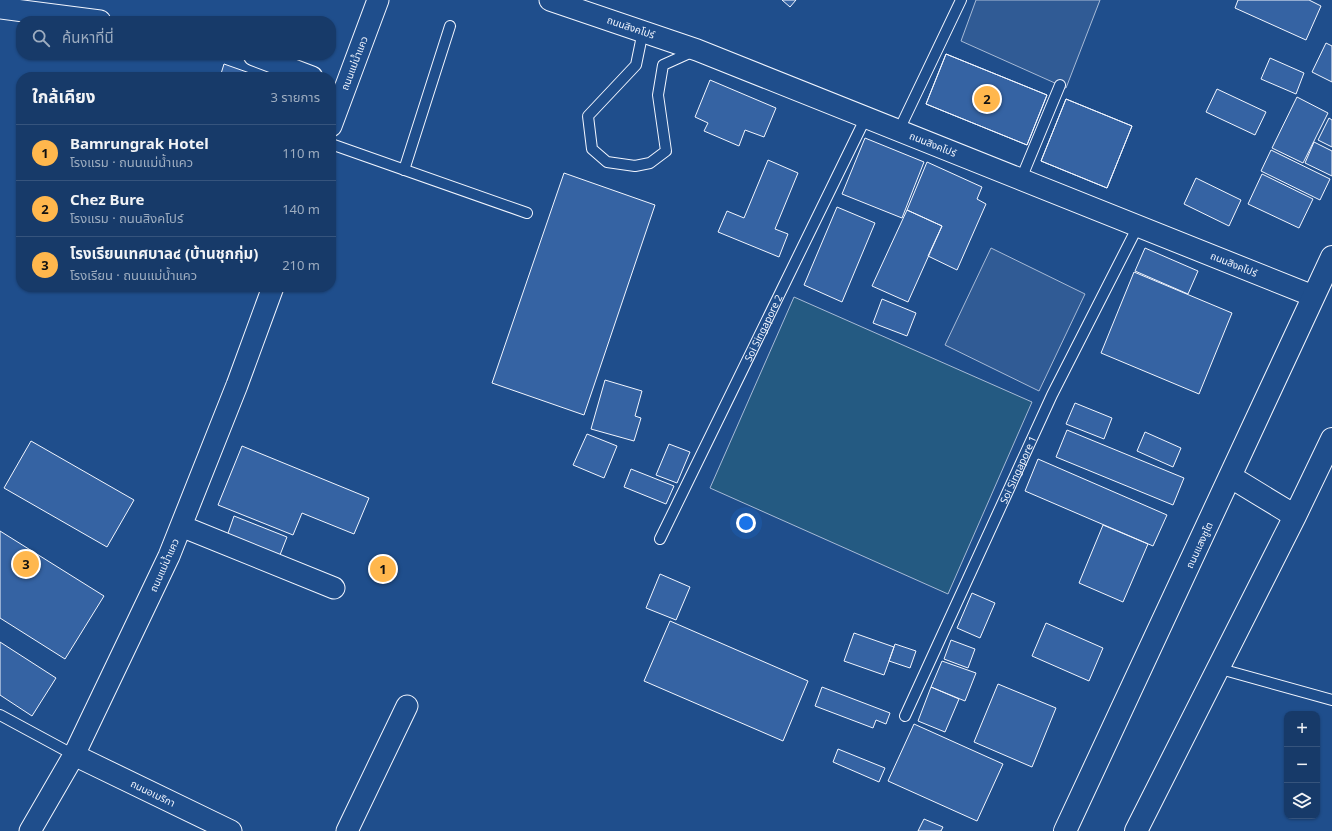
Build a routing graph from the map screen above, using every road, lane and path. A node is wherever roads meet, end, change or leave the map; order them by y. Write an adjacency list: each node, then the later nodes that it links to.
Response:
1 (378, 0): 12 (street, ถนนแม่น้ำแคว)
2 (550, 0): 7 (street, ถนนสิงคโปร์)
3 (961, 0): 15 (lane)
4 (0, 8): 5 (street)
5 (62, 16)
6 (450, 26): 17 (lane)
7 (643, 31): 8 (street, ถนนสิงคโปร์); 8 (lane)
8 (698, 50): 14 (street, ถนนสิงคโปร์)
9 (267, 60): 10 (street)
10 (299, 72)
11 (1060, 85): 18 (lane)
12 (338, 87): 13 (street, ถนนแม่น้ำแคว)
13 (336, 98)
14 (866, 117): 15 (street, ถนนสิงคโปร์); 28 (lane, Soi Singapore 2)
15 (899, 130): 18 (street, ถนนสิงคโปร์)
16 (336, 146): 17 (lane)
17 (404, 170): 19 (lane)
18 (1021, 179): 20 (street, ถนนสิงคโปร์)
19 (527, 213)
20 (1138, 226): 23 (street, ถนนสิงคโปร์); 34 (lane, Soi Singapore 1)
21 (1332, 258): 23 (main road, ถนนแสงชูโต)
22 (270, 292): 27 (street, ถนนแม่น้ำแคว)
23 (1313, 296): 25 (main road, ถนนแสงชูโต)
24 (1332, 439): 26 (main road)
25 (1231, 477): 26 (main road); 39 (main road, ถนนแสงชูโต)
26 (1295, 516): 30 (main road)
27 (181, 526): 29 (street); 35 (street, ถนนแม่น้ำแคว)
28 (660, 539)
29 (334, 588)
30 (1218, 668): 31 (lane); 40 (main road)
31 (1332, 700)
32 (407, 706): 38 (street)
33 (0, 715): 35 (lane)
34 (905, 716)
35 (74, 755): 36 (street, ถนนแม่น้ำแคว); 37 (street, ถนนอเมริกา)
36 (30, 831)
37 (231, 831)
38 (347, 831)
39 (1065, 831)
40 (1136, 831)

